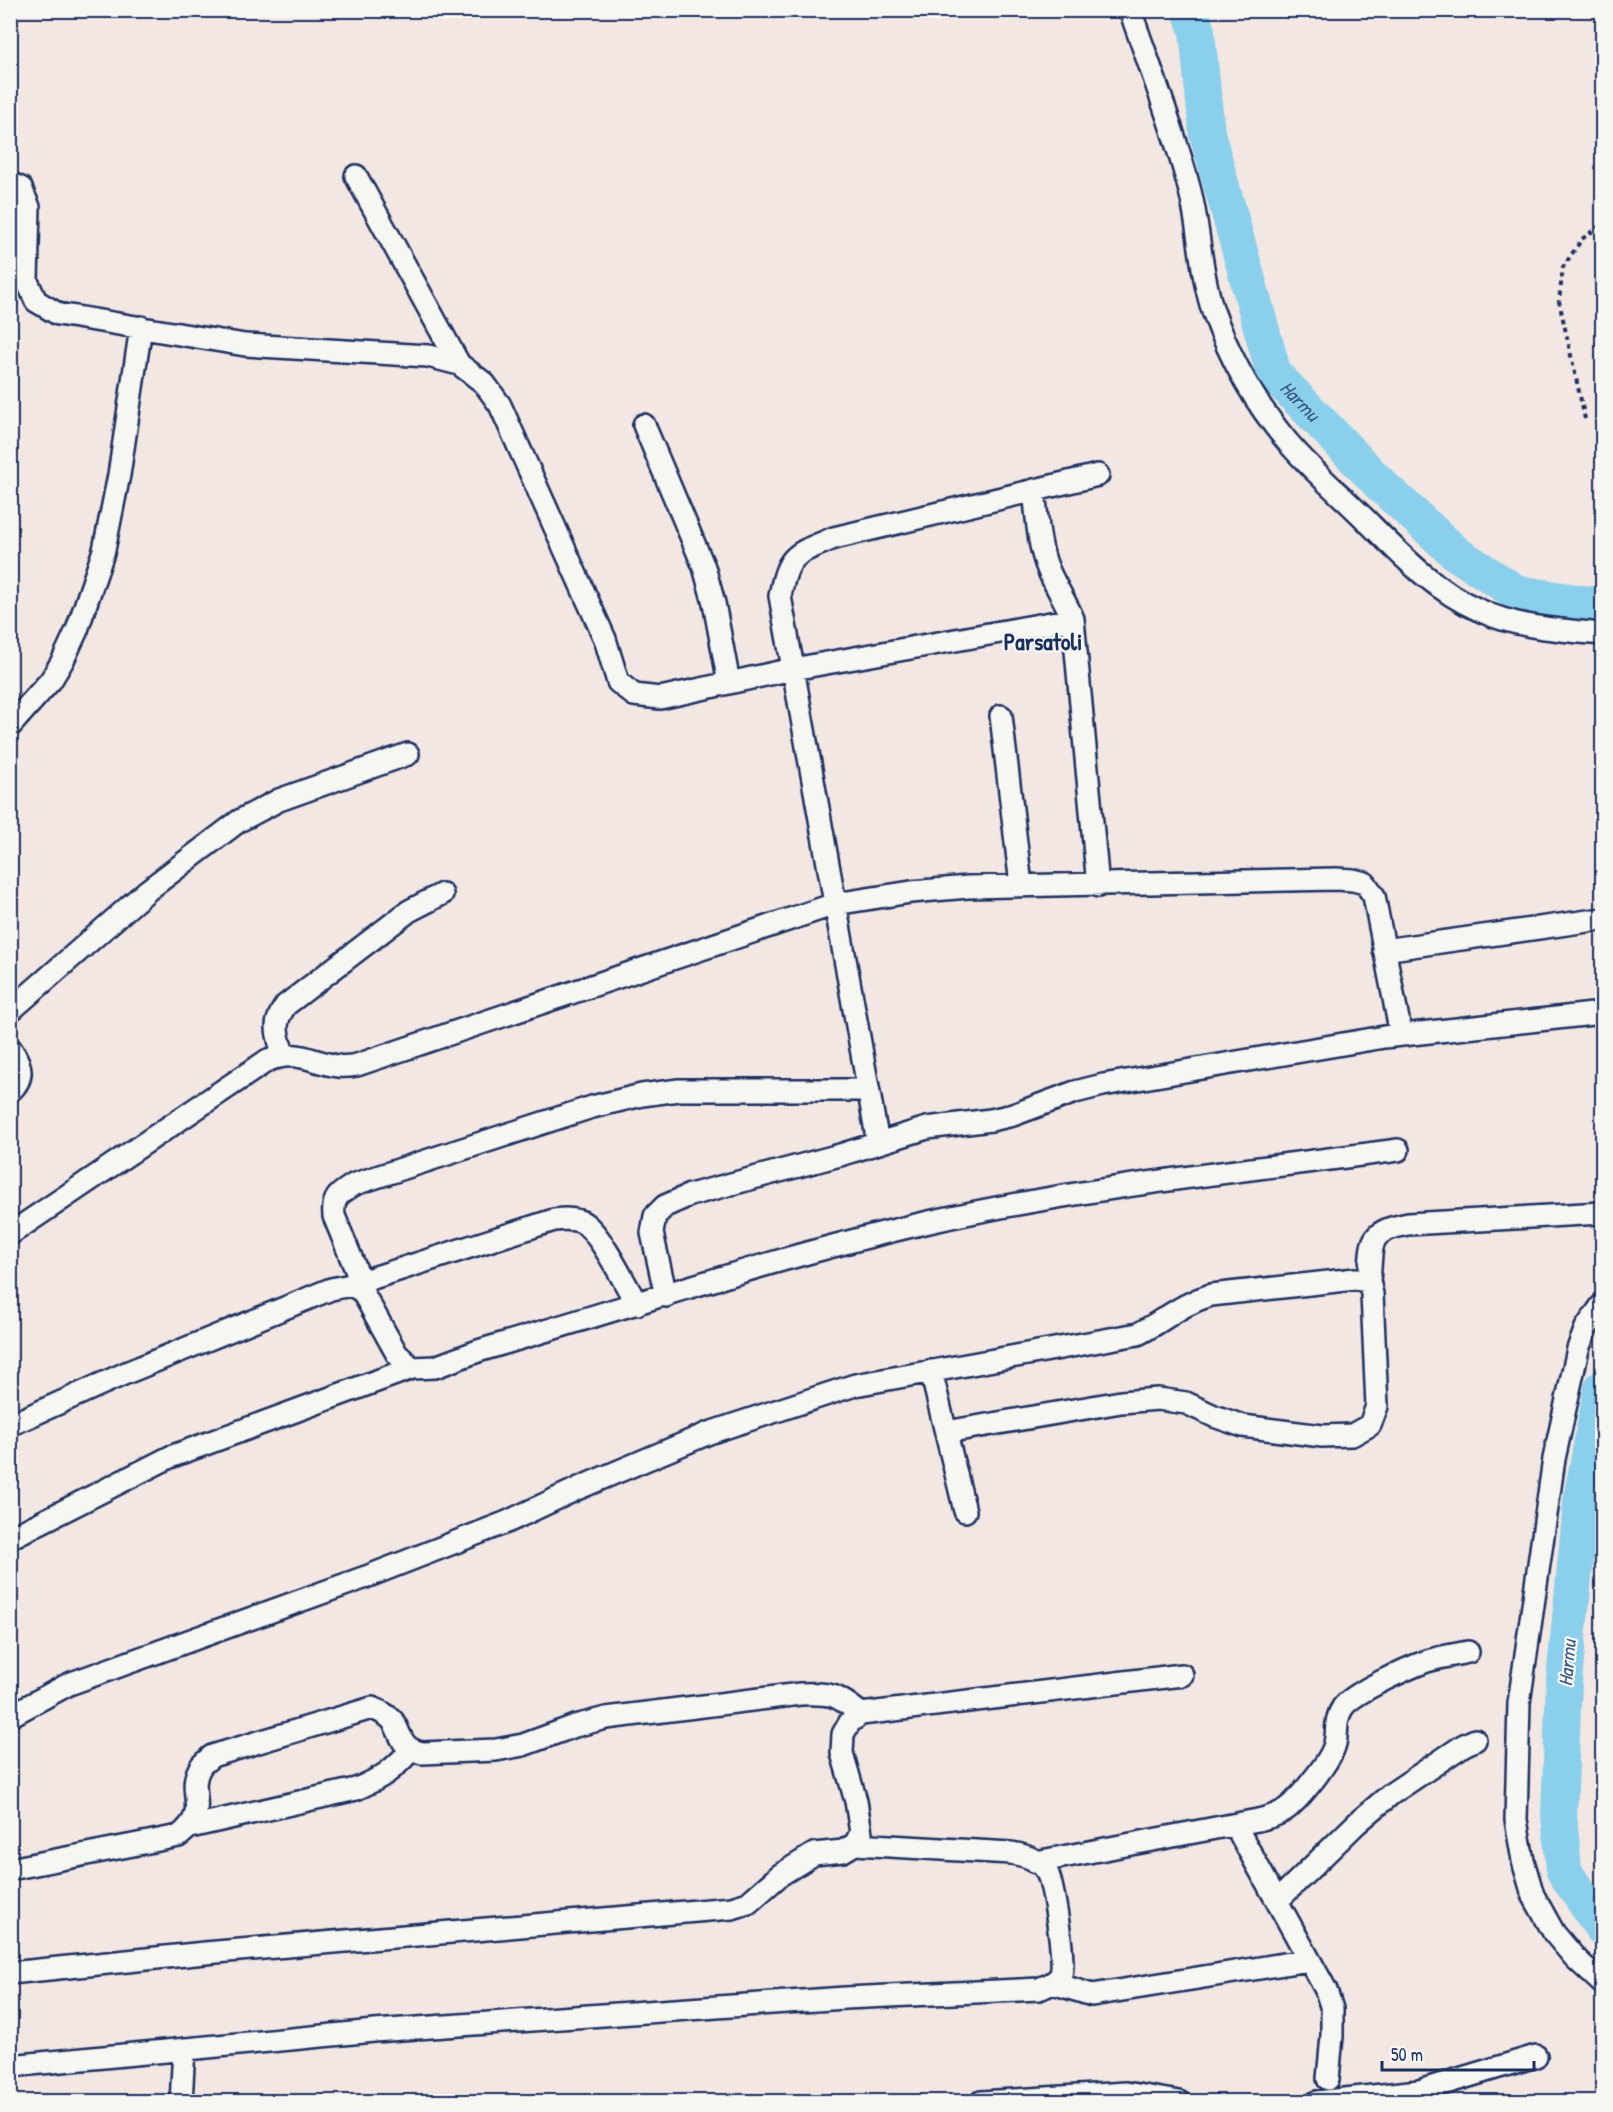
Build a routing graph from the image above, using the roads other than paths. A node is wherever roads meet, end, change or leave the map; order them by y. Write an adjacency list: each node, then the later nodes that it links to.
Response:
1 (1130, 10): 10 (street)
2 (356, 176): 5 (street)
3 (10, 183): 4 (street)
4 (141, 327): 5 (street); 14 (street)
5 (459, 364): 12 (street)
6 (644, 425): 12 (street)
7 (1098, 475): 8 (street)
8 (1034, 490): 9 (street); 11 (street)
9 (1073, 619): 11 (street); 17 (street)
10 (1602, 634)
11 (793, 669): 12 (street); 19 (street)
12 (729, 683)
13 (1001, 716): 16 (street)
14 (10, 726)
15 (408, 754): 22 (street)
16 (1021, 885): 17 (street); 19 (street)
17 (1098, 886): 21 (street)
18 (442, 894): 26 (street)
19 (835, 904): 26 (street); 27 (street)
20 (1602, 919): 21 (street)
21 (1384, 950): 24 (street)
22 (10, 1011)
23 (1602, 1013): 24 (street)
24 (1401, 1035): 29 (street)
25 (10, 1048): 28 (street)
26 (283, 1054): 32 (street)
27 (868, 1090): 29 (street); 34 (street)
28 (10, 1091)
29 (878, 1143): 35 (street)
30 (1398, 1150): 35 (street)
31 (1602, 1213): 33 (street)
32 (10, 1234)
33 (1369, 1281): 39 (street); 41 (street)
34 (356, 1284): 36 (street); 38 (street); 40 (street)
35 (666, 1296): 36 (street)
36 (637, 1304): 38 (street)
37 (1602, 1305): 59 (street)
38 (412, 1368): 43 (street)
39 (931, 1371): 41 (street); 47 (street)
40 (10, 1425)
41 (946, 1432): 42 (street)
42 (965, 1511)
43 (10, 1538)
44 (1467, 1652): 50 (street)
45 (1182, 1675): 46 (street)
46 (861, 1714): 49 (street); 52 (street)
47 (10, 1716)
48 (1475, 1740): 55 (street)
49 (411, 1750): 51 (street); 51 (street)
50 (1235, 1825): 53 (street); 55 (street)
51 (190, 1827): 54 (street)
52 (855, 1844): 53 (street); 57 (street)
53 (1036, 1862): 58 (street)
54 (10, 1869)
55 (1277, 1901): 56 (street)
56 (1309, 1960): 58 (street); 63 (street)
57 (10, 1973)
58 (1053, 1983): 60 (street)
59 (1602, 1983)
60 (184, 2049): 62 (street); 64 (street)
61 (1536, 2056): 67 (street)
62 (10, 2066)
63 (1328, 2079)
64 (181, 2102)
65 (981, 2102): 66 (street)
66 (1179, 2102)
67 (1317, 2102)

